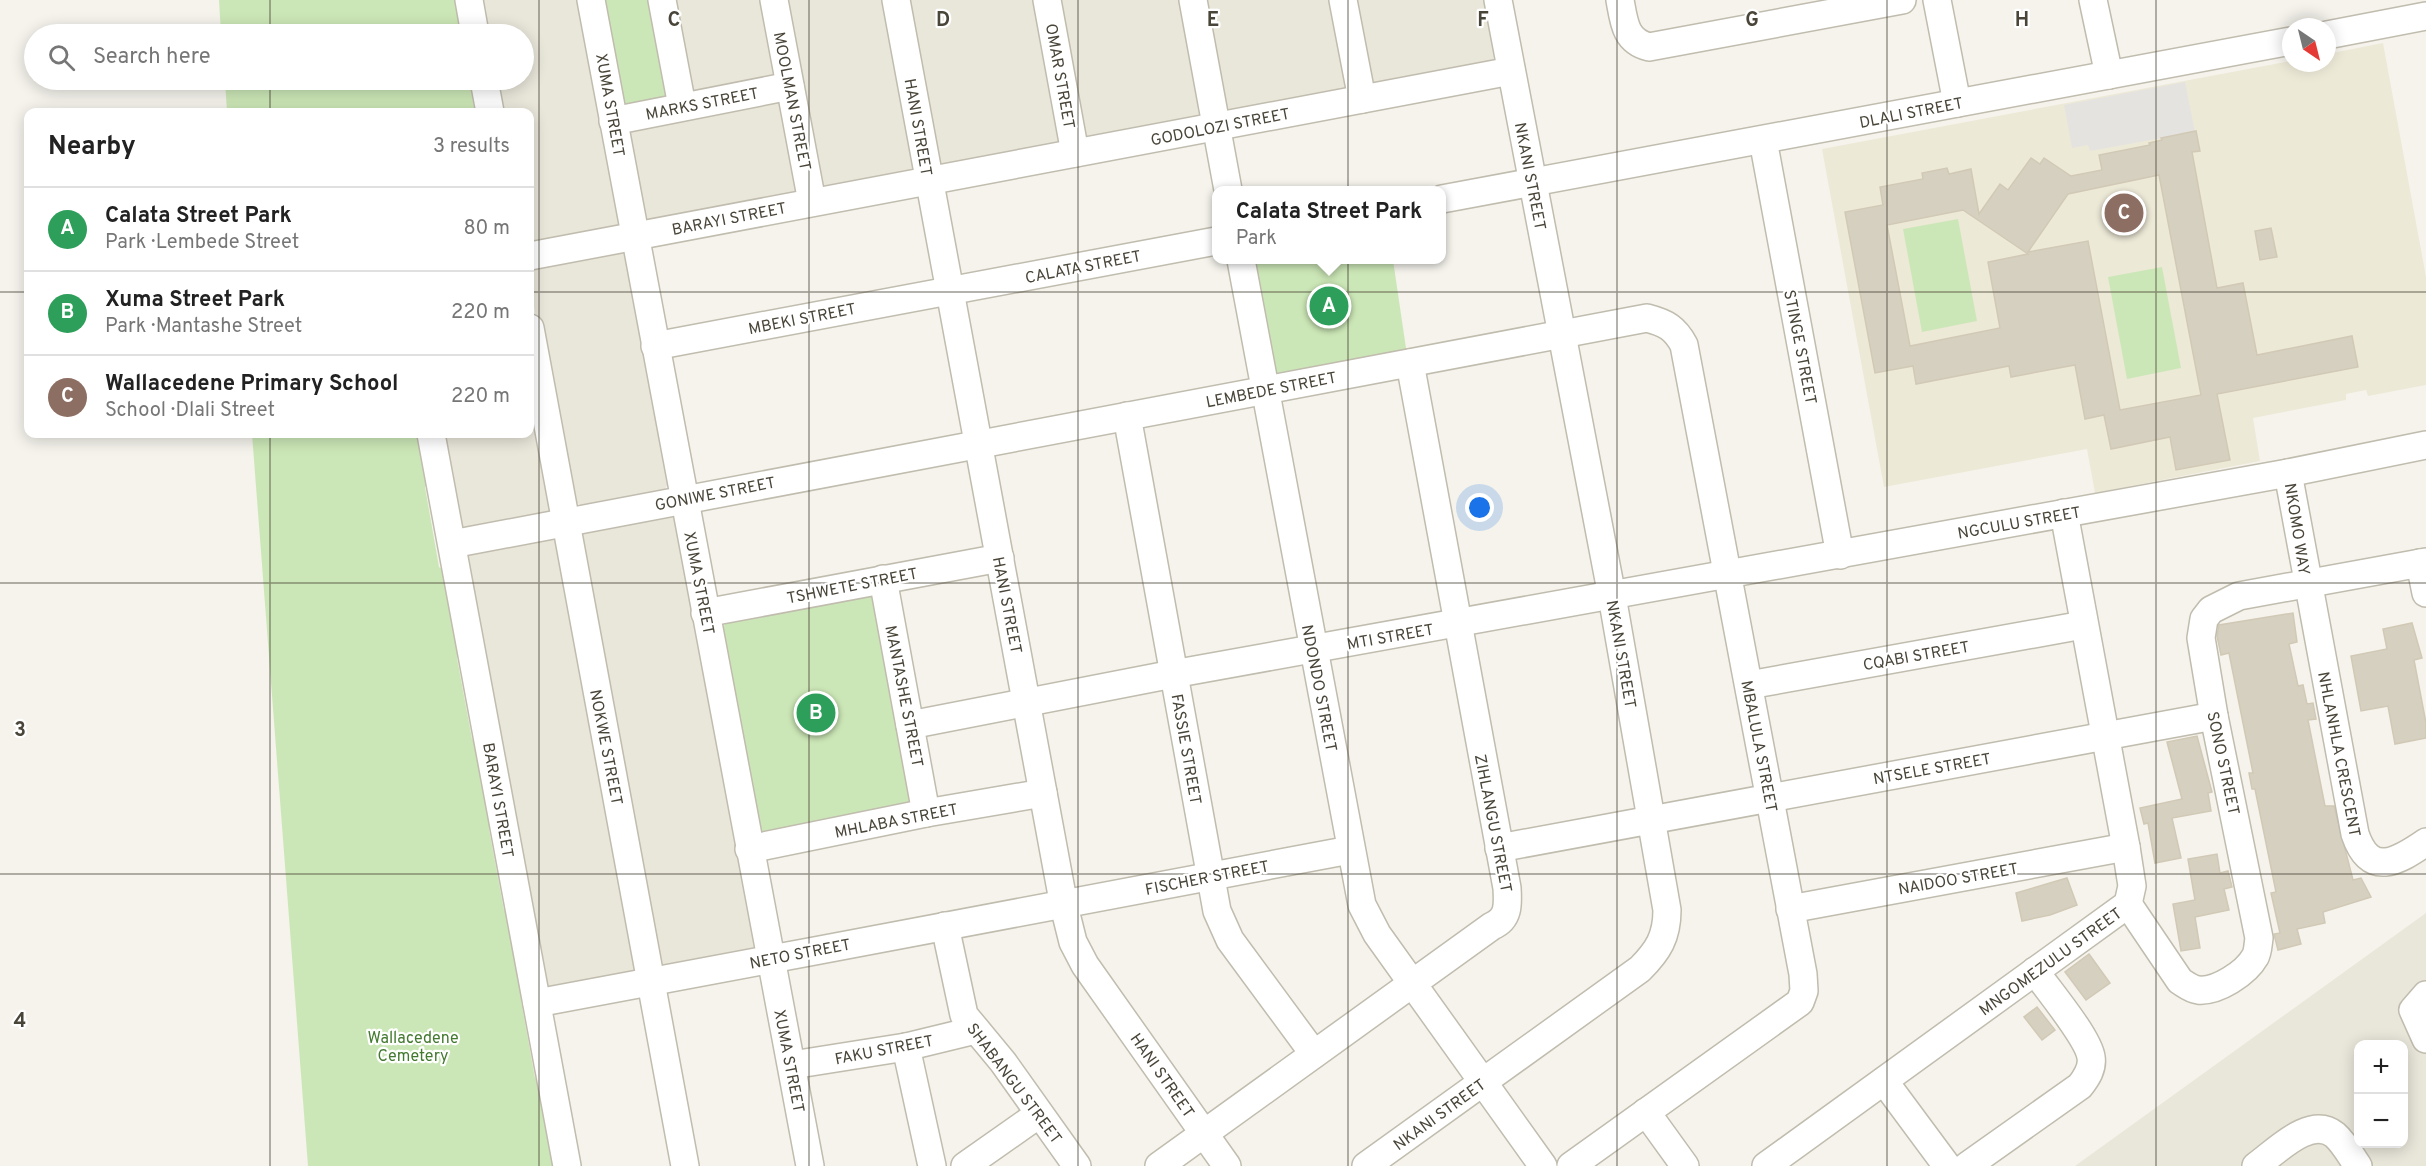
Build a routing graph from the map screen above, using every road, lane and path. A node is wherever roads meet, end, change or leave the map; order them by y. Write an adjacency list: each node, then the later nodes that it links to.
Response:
1 (469, 0): 15 (street)
2 (591, 0): 26 (street, XUMA STREET)
3 (662, 0): 24 (street)
4 (774, 0): 20 (street, MOOLMAN STREET)
5 (896, 0): 30 (street, HANI STREET)
6 (1047, 0): 29 (street, OMAR STREET)
7 (1193, 0): 27 (street)
8 (1343, 0): 22 (street)
9 (1498, 0): 18 (street, NKANI STREET)
10 (1620, 0): 11 (street)
11 (1902, 0)
12 (1937, 0): 23 (street)
13 (2093, 0): 19 (street)
14 (2426, 16): 16 (street)
15 (473, 24)
16 (2336, 33)
17 (2282, 43): 19 (street, DLALI STREET)
18 (1511, 71): 22 (street, GODOLOZI STREET); 31 (street, NKANI STREET)
19 (2109, 75): 23 (street, DLALI STREET)
20 (790, 86): 24 (street, MARKS STREET); 34 (street, MOOLMAN STREET)
21 (486, 90): 25 (street)
22 (1362, 99): 27 (street, GODOLOZI STREET)
23 (1957, 103): 28 (street, DLALI STREET)
24 (682, 106): 26 (street, MARKS STREET)
25 (489, 108)
26 (613, 121): 35 (street, XUMA STREET)
27 (1216, 126): 29 (street, GODOLOZI STREET); 32 (street)
28 (1762, 140): 31 (street, DLALI STREET); 54 (street, STINGE STREET)
29 (1076, 153): 30 (street, GODOLOZI STREET)
30 (929, 180): 34 (street, BARAYI STREET); 39 (street, HANI STREET)
31 (1532, 182): 33 (street); 40 (street, NKANI STREET)
32 (1227, 186)
33 (1446, 198)
34 (812, 202): 35 (street, BARAYI STREET)
35 (635, 236): 37 (street, BARAYI STREET); 41 (street, XUMA STREET)
36 (1212, 242): 39 (street, CALATA STREET)
37 (534, 255)
38 (1242, 264): 44 (street, NDONDO STREET)
39 (950, 291): 41 (street, MBEKI STREET); 47 (street, HANI STREET)
40 (1563, 334): 43 (street, LEMBEDE STREET); 57 (street, MBALULA STREET); 61 (street, NKANI STREET)
41 (655, 346): 50 (street, XUMA STREET)
42 (534, 350): 52 (street, NOKWE STREET)
43 (1410, 363): 44 (street, LEMBEDE STREET); 63 (street, ZIHLANGU STREET)
44 (1265, 390): 45 (street, LEMBEDE STREET); 65 (street, NDONDO STREET)
45 (1127, 416): 47 (street, LEMBEDE STREET); 66 (street, FASSIE STREET)
46 (432, 438): 53 (street, BARAYI STREET)
47 (978, 444): 50 (street, GONIWE STREET); 55 (street, HANI STREET)
48 (2426, 445): 49 (street, NGCULU STREET)
49 (2288, 473): 51 (street, NGCULU STREET); 59 (street, NKOMO WAY)
50 (684, 498): 52 (street, GONIWE STREET); 62 (street, XUMA STREET)
51 (2064, 513): 54 (street, NGCULU STREET); 64 (street, MNGOMEZULU STREET)
52 (566, 523): 53 (street, GONIWE STREET); 88 (street, NOKWE STREET)
53 (452, 544): 91 (street, BARAYI STREET)
54 (1840, 555): 57 (street, NGCULU STREET)
55 (1000, 558): 58 (street, TSHWETE STREET); 68 (street, HANI STREET)
56 (2423, 563): 59 (street, SONO STREET); 60 (street)
57 (1727, 576): 61 (street, NGCULU STREET); 67 (street, MBALULA STREET)
58 (883, 579): 62 (street, TSHWETE STREET); 70 (street, MANTASHE STREET)
59 (2307, 585): 69 (street, SONO STREET); 76 (street, NHLANHLA CRESCENT)
60 (2426, 593)
61 (1612, 596): 63 (street, MTI STREET); 75 (street, NKANI STREET)
62 (705, 613): 79 (street, XUMA STREET)
63 (1456, 624): 65 (street, MTI STREET); 78 (street, ZIHLANGU STREET)
64 (2082, 625): 67 (street, CQABI STREET); 71 (street, MNGOMEZULU STREET)
65 (1312, 650): 66 (street, MTI STREET); 80 (street, NDONDO STREET)
66 (1173, 674): 68 (street, MTI STREET); 81 (street, FASSIE STREET)
67 (1749, 685): 73 (street, MBALULA STREET)
68 (1026, 702): 70 (street, MTI STREET); 72 (street, HANI STREET)
69 (2214, 716): 71 (street, NTSELE STREET); 82 (street, SONO STREET)
70 (910, 724): 74 (street, MANTASHE STREET)
71 (2104, 736): 73 (street, NTSELE STREET); 77 (street, MNGOMEZULU STREET)
72 (1043, 793): 74 (street, MHLABA STREET); 83 (street, HANI STREET)
73 (1770, 798): 75 (street, NTSELE STREET); 84 (street, MBALULA STREET)
74 (926, 813): 79 (street, MHLABA STREET)
75 (1650, 820): 78 (street, NTSELE STREET); 98 (street, NKANI STREET)
76 (2426, 842)
77 (2126, 847): 82 (street, MNGOMEZULU STREET); 84 (street, NAIDOO STREET)
78 (1499, 848): 89 (street, ZIHLANGU STREET)
79 (749, 849): 86 (street, XUMA STREET)
80 (1350, 850): 81 (street, FISCHER STREET); 89 (street, NDONDO STREET)
81 (1210, 877): 83 (street, FISCHER STREET); 95 (street, FASSIE STREET)
82 (2128, 904): 87 (street, MNGOMEZULU STREET)
83 (1064, 906): 85 (street, NETO STREET); 101 (street, HANI STREET)
84 (1790, 909): 99 (street, MBALULA STREET)
85 (945, 926): 86 (street, NETO STREET); 92 (street, SHABANGU STREET)
86 (770, 959): 88 (street, NETO STREET); 96 (street, XUMA STREET)
87 (2035, 971): 97 (street, MNGOMEZULU STREET); 116 (street)
88 (651, 981): 91 (street, NETO STREET); 103 (street, NOKWE STREET)
89 (1412, 984): 95 (street, ZIHLANGU STREET); 98 (street, NDONDO STREET)
90 (2426, 995): 93 (street)
91 (537, 1003): 102 (street, BARAYI STREET)
92 (976, 1030): 94 (street, FAKU STREET); 100 (street, SHABANGU STREET)
93 (2426, 1039)
94 (906, 1047): 96 (street, FAKU STREET); 105 (street)
95 (1314, 1054): 101 (street, ZIHLANGU STREET)
96 (792, 1065): 104 (street, XUMA STREET)
97 (1884, 1081): 114 (street, MNGOMEZULU STREET); 115 (street)
98 (1483, 1082): 110 (street, NKANI STREET); 111 (street, NDONDO STREET)
99 (1646, 1112): 112 (street, MBALULA STREET); 113 (street)
100 (1039, 1114): 106 (street); 107 (street, SHABANGU STREET)
101 (1204, 1134): 108 (street, ZIHLANGU STREET); 109 (street, HANI STREET)
102 (567, 1166)
103 (685, 1166)
104 (810, 1166)
105 (932, 1166)
106 (965, 1166)
107 (1077, 1166)
108 (1159, 1166)
109 (1227, 1166)
110 (1366, 1166)
111 (1544, 1166)
112 (1571, 1166)
113 (1685, 1166)
114 (1766, 1166)
115 (1947, 1166)
116 (1967, 1166)
117 (2256, 1166): 118 (street)
118 (2358, 1166)

